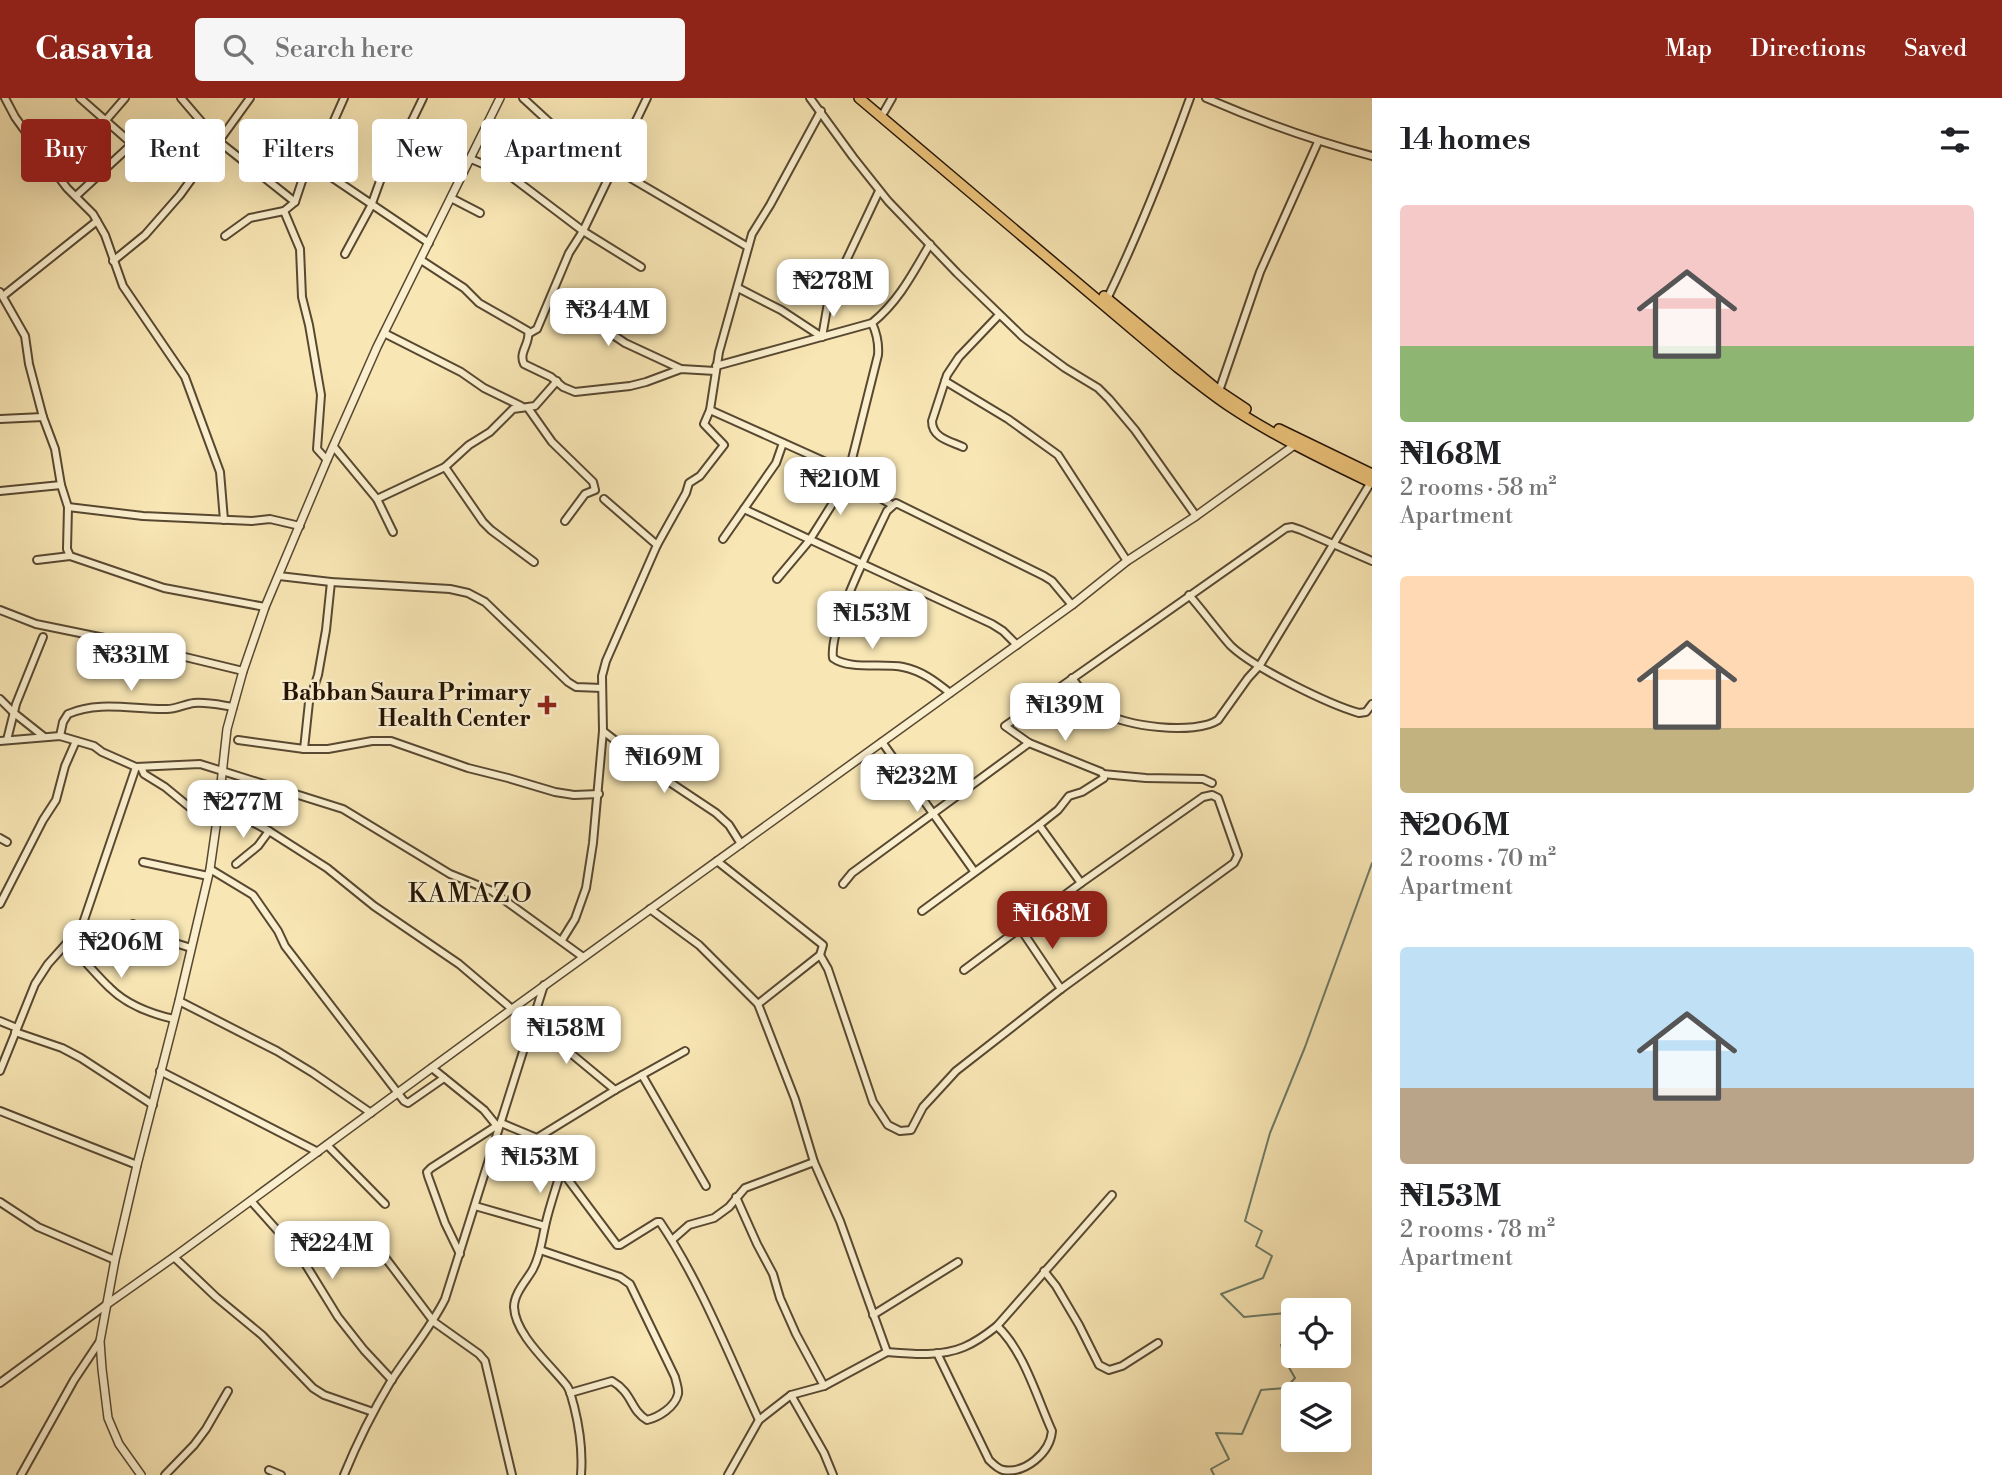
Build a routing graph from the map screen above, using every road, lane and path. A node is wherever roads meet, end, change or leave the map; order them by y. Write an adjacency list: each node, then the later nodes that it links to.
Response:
1 (5, 98): 40 (street)
2 (80, 98): 19 (street)
3 (125, 98): 20 (street)
4 (181, 98): 21 (street)
5 (250, 98): 27 (street)
6 (344, 98): 22 (street)
7 (422, 98): 43 (street)
8 (500, 98): 31 (street)
9 (523, 98): 23 (street)
10 (648, 98): 24 (street)
11 (810, 98): 17 (street)
12 (859, 98): 26 (main road)
13 (867, 98): 18 (main road)
14 (892, 98): 18 (street)
15 (1190, 98): 59 (street)
16 (1206, 98): 28 (street)
17 (821, 111): 39 (street); 51 (street)
18 (884, 112): 26 (main road)
19 (105, 119)
20 (107, 119)
21 (199, 119)
22 (335, 119)
23 (546, 119)
24 (638, 119)
25 (111, 125): 32 (street)
26 (900, 129): 59 (main road); 75 (main road)
27 (225, 134)
28 (1318, 142): 30 (street); 69 (street)
29 (225, 145): 42 (street)
30 (1372, 156)
31 (471, 159): 41 (street); 47 (street)
32 (111, 164)
33 (91, 182): 40 (street)
34 (190, 182): 53 (street)
35 (302, 182): 42 (street)
36 (339, 182): 43 (street)
37 (608, 182): 47 (street)
38 (637, 182): 51 (street)
39 (879, 191): 50 (street); 64 (street)
40 (76, 196): 46 (street)
41 (452, 198): 45 (street); 49 (street)
42 (295, 202): 44 (street)
43 (371, 204): 49 (street); 52 (street)
44 (284, 211): 48 (street); 78 (street)
45 (481, 213)
46 (97, 222): 53 (street); 57 (street)
47 (583, 231): 55 (street); 58 (street)
48 (225, 236)
49 (429, 243): 54 (street)
50 (930, 244): 60 (street); 61 (street)
51 (748, 247): 56 (street)
52 (345, 254)
53 (113, 261): 92 (street)
54 (421, 261): 62 (street); 63 (street)
55 (641, 267)
56 (737, 288): 64 (street); 66 (street)
57 (1, 294): 72 (street)
58 (553, 294): 63 (street); 65 (street)
59 (1107, 299): 69 (main road)
60 (999, 315): 68 (street); 91 (street)
61 (872, 323): 64 (street); 79 (street)
62 (384, 333): 70 (street); 76 (street)
63 (530, 333): 67 (street)
64 (822, 337): 66 (street)
65 (681, 369): 66 (street); 67 (street)
66 (716, 369): 71 (street)
67 (558, 381): 70 (street)
68 (945, 381): 77 (street); 102 (street)
69 (1219, 391): 81 (main road)
70 (525, 407): 80 (street); 93 (street)
71 (710, 410): 74 (street); 98 (street)
72 (43, 417): 73 (street); 84 (street)
73 (0, 419)
74 (783, 443): 79 (street); 90 (street)
75 (1296, 444): 83 (main road); 91 (street)
76 (334, 447): 78 (street); 86 (street)
77 (963, 447)
78 (327, 460): 94 (street)
79 (847, 466): 82 (street)
80 (445, 467): 86 (street); 104 (street)
81 (1372, 474)
82 (848, 479): 88 (street); 97 (street)
83 (1372, 482): 99 (street)
84 (61, 485): 85 (street); 89 (street)
85 (0, 491)
86 (377, 499): 95 (street)
87 (604, 499): 98 (street)
88 (892, 505): 105 (street); 110 (street)
89 (68, 507): 92 (street); 100 (street)
90 (744, 509): 96 (street); 97 (street)
91 (1196, 516): 102 (street)
92 (224, 520): 94 (street)
93 (565, 521)
94 (300, 526): 106 (street)
95 (393, 533)
96 (723, 539)
97 (809, 541): 105 (street); 107 (street)
98 (657, 545): 118 (street)
99 (1335, 545): 103 (street); 109 (street); 115 (street)
100 (70, 556): 101 (street); 111 (street)
101 (37, 560)
102 (1127, 561): 110 (street)
103 (1372, 561)
104 (534, 562)
105 (863, 564): 114 (street); 119 (street)
106 (279, 576): 108 (street); 111 (street)
107 (777, 579)
108 (331, 582): 118 (street); 132 (street)
109 (1189, 595): 115 (street); 117 (street)
110 (1072, 605): 114 (street)
111 (265, 607): 116 (street)
112 (0, 610): 116 (street)
113 (43, 637): 123 (street)
114 (1017, 645): 119 (street)
115 (1260, 665): 117 (street); 121 (street)
116 (243, 671): 122 (street)
117 (1072, 678): 131 (street)
118 (602, 688): 124 (street)
119 (950, 693): 130 (street)
120 (0, 699): 123 (street)
121 (1372, 704)
122 (233, 707): 126 (street); 134 (street)
123 (14, 713): 125 (street); 128 (street)
124 (603, 731): 137 (street); 143 (street)
125 (43, 736): 126 (street); 128 (street)
126 (60, 736): 129 (street)
127 (238, 740): 132 (street)
128 (3, 741)
129 (76, 741): 133 (street); 151 (street)
130 (882, 742): 139 (street); 143 (street)
131 (1029, 743): 135 (street); 139 (street)
132 (304, 749): 137 (street)
133 (138, 767): 134 (street); 140 (street); 157 (street)
134 (223, 772): 138 (street); 156 (street)
135 (1103, 774): 136 (street); 141 (street)
136 (1212, 783)
137 (599, 794): 156 (street)
138 (219, 804): 140 (street); 142 (street)
139 (933, 813): 147 (street); 150 (street)
140 (218, 820): 148 (street)
141 (1039, 825): 147 (street); 149 (street)
142 (269, 831): 146 (street); 166 (street)
143 (741, 844): 144 (street)
144 (717, 861): 152 (street); 159 (street)
145 (143, 862): 148 (street)
146 (236, 864)
147 (974, 871): 153 (street)
148 (209, 872): 158 (street); 178 (street)
149 (1081, 883): 155 (street); 163 (street)
150 (843, 884)
151 (0, 904)
152 (650, 909): 160 (street); 165 (street)
153 (922, 911)
154 (133, 924): 158 (street)
155 (1020, 928): 161 (street); 163 (street)
156 (562, 940): 160 (street)
157 (68, 944): 167 (street); 170 (street)
158 (191, 948): 164 (street)
159 (820, 955): 163 (street); 165 (street)
160 (583, 957): 162 (street)
161 (964, 970)
162 (544, 985): 166 (street); 169 (street)
163 (1062, 989)
164 (179, 1001): 167 (street); 181 (street)
165 (758, 1004): 186 (street)
166 (512, 1009): 172 (street)
167 (174, 1019): 174 (street)
168 (0, 1021): 170 (street)
169 (533, 1022): 177 (street); 182 (street)
170 (16, 1030): 173 (street); 179 (street)
171 (685, 1051): 175 (street)
172 (432, 1068): 176 (street); 178 (street)
173 (0, 1071)
174 (160, 1071): 179 (street); 185 (street)
175 (642, 1075): 177 (street); 189 (street)
176 (444, 1078): 178 (street); 182 (street)
177 (615, 1090): 183 (street)
178 (398, 1094): 181 (street)
179 (153, 1105): 187 (street)
180 (0, 1111): 187 (street)
181 (371, 1113): 184 (street)
182 (499, 1124): 183 (street); 195 (street); 199 (street)
183 (537, 1138): 188 (street)
184 (327, 1145): 185 (street); 194 (street)
185 (318, 1152): 192 (street)
186 (814, 1162): 191 (street); 206 (street)
187 (136, 1165): 202 (street)
188 (561, 1171): 196 (street); 197 (street)
189 (706, 1186)
190 (1112, 1195): 204 (street)
191 (736, 1197): 197 (street); 215 (street)
192 (251, 1201): 201 (street); 213 (street)
193 (0, 1202): 202 (street)
194 (385, 1203)
195 (475, 1206): 196 (street); 199 (street)
196 (545, 1226): 198 (street)
197 (671, 1240): 220 (street)
198 (540, 1250): 217 (street); 217 (street)
199 (460, 1254): 207 (street)
200 (384, 1256): 207 (street)
201 (174, 1257): 205 (street); 219 (street)
202 (115, 1260): 205 (street)
203 (958, 1262): 206 (street)
204 (1044, 1271): 208 (street); 210 (street)
205 (106, 1305): 209 (street); 214 (street)
206 (873, 1315): 211 (street)
207 (434, 1322): 213 (street); 228 (street)
208 (997, 1326): 212 (street); 212 (street)
209 (100, 1341): 223 (street); 224 (street)
210 (1158, 1343)
211 (887, 1352): 212 (street); 215 (street)
212 (937, 1353)
213 (392, 1380): 219 (street)
214 (0, 1383)
215 (824, 1386): 218 (street)
216 (228, 1391): 225 (street)
217 (570, 1393): 229 (street)
218 (791, 1395): 220 (street); 231 (street)
219 (373, 1412): 222 (street)
220 (759, 1420): 230 (street)
221 (269, 1469): 226 (street)
222 (344, 1473): 227 (street)
223 (21, 1475)
224 (141, 1475)
225 (165, 1475)
226 (281, 1475)
227 (353, 1475)
228 (512, 1475)
229 (581, 1475)
230 (728, 1475)
231 (833, 1475)

